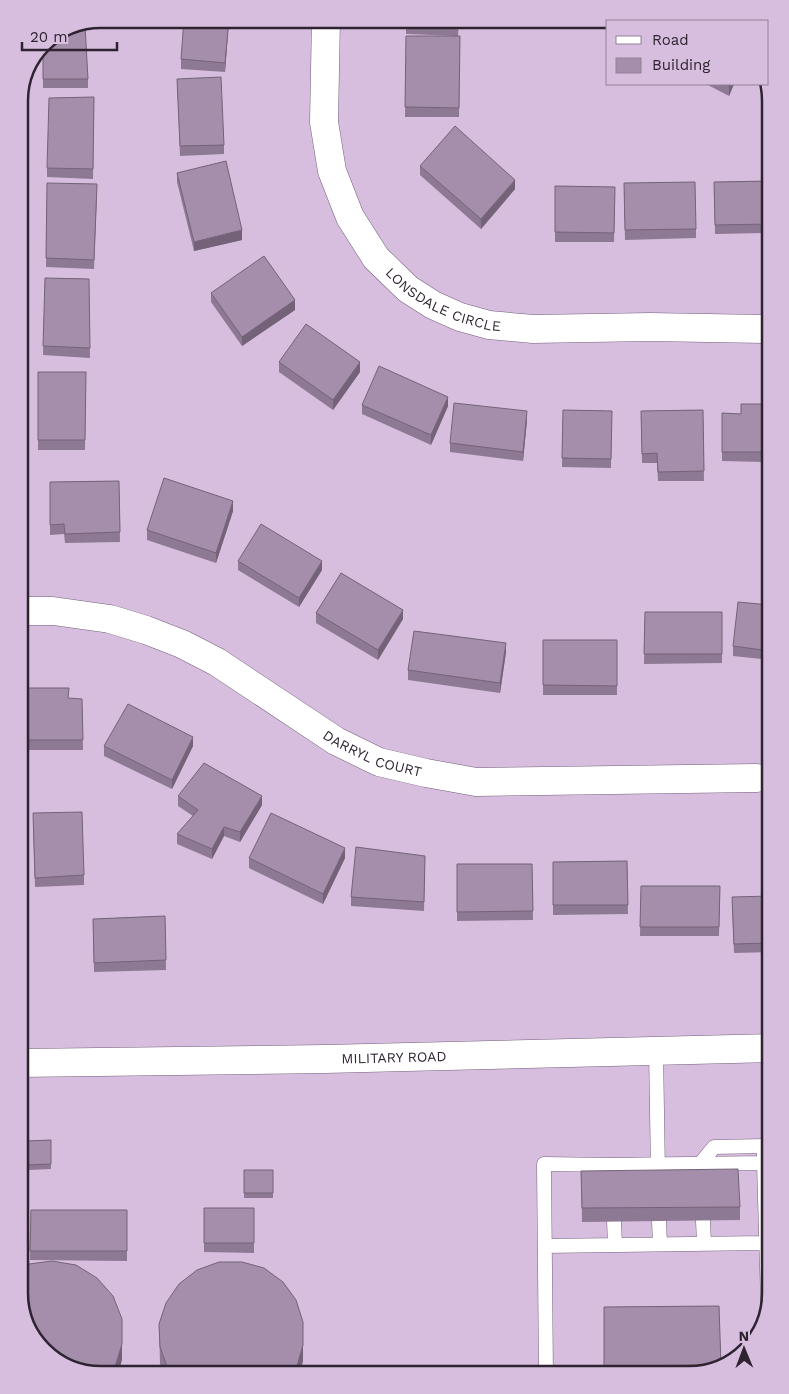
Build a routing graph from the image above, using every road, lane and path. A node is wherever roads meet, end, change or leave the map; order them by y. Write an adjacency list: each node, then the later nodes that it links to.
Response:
1 (326, 27): 2 (street, LONSDALE CIRCLE)
2 (762, 329)
3 (28, 611): 4 (street, DARRYL COURT)
4 (758, 778)
5 (762, 1048): 6 (street, MILITARY ROAD)
6 (656, 1051): 7 (street, MILITARY ROAD); 9 (lane)
7 (27, 1063)
8 (762, 1163): 10 (lane)
9 (658, 1164): 10 (lane); 12 (lane); 20 (lane)
10 (700, 1164): 11 (lane)
11 (701, 1183)
12 (658, 1184)
13 (614, 1221): 18 (lane)
14 (659, 1221): 19 (lane)
15 (703, 1221): 16 (lane)
16 (704, 1243): 17 (lane); 19 (lane)
17 (762, 1243)
18 (615, 1244): 19 (lane); 20 (lane)
19 (660, 1244)
20 (545, 1246): 21 (lane)
21 (546, 1366)

